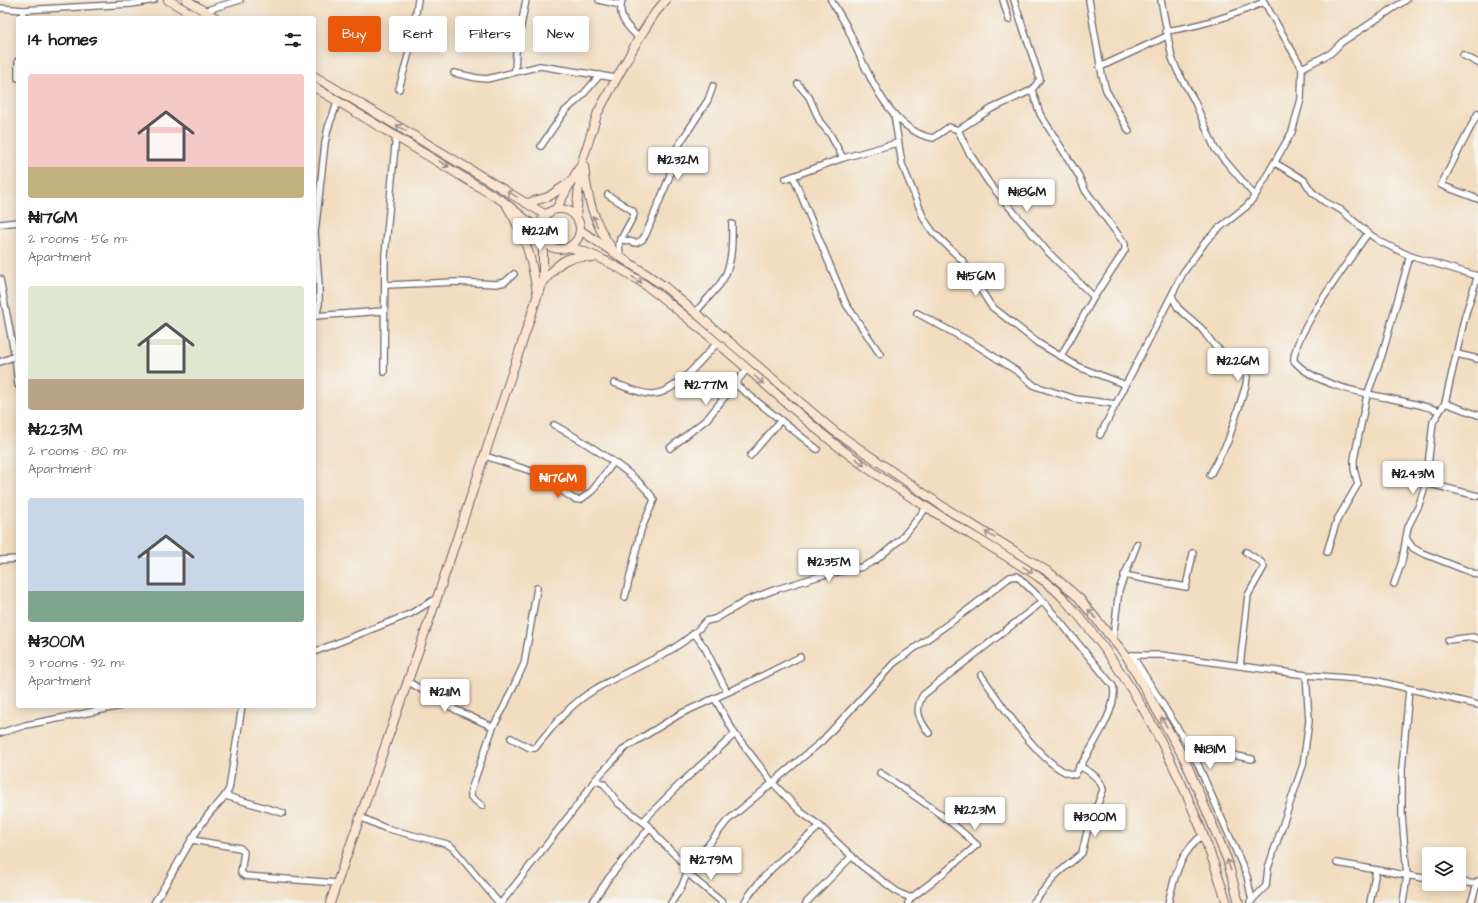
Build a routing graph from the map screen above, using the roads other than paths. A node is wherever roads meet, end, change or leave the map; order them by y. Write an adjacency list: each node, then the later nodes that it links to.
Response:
1 (154, 0): 18 (street)
2 (168, 0): 21 (main road)
3 (186, 0): 19 (main road)
4 (240, 0): 19 (street)
5 (418, 0): 38 (street)
6 (526, 0): 30 (street)
7 (599, 0): 16 (street)
8 (666, 0): 25 (main road)
9 (831, 0): 41 (street)
10 (1003, 0): 23 (street)
11 (1014, 0): 39 (street)
12 (1089, 0): 28 (street)
13 (1161, 0): 24 (street)
14 (1406, 0): 29 (street)
15 (1264, 1): 24 (street); 29 (street)
16 (621, 2): 25 (street)
17 (0, 8): 18 (street)
18 (22, 10): 20 (street)
19 (204, 11): 22 (main road)
20 (22, 16)
21 (196, 16)
22 (213, 16)
23 (1009, 20)
24 (1166, 33): 28 (street); 55 (street)
25 (639, 38): 34 (main road)
26 (1463, 55): 27 (street)
27 (1478, 63)
28 (1100, 67): 44 (street)
29 (1302, 68): 50 (street)
30 (515, 71): 31 (street); 32 (street)
31 (454, 73)
32 (600, 75): 34 (street); 47 (street)
33 (316, 77): 58 (main road, one-way to 33)
34 (616, 78): 49 (main road)
35 (798, 84): 48 (street)
36 (713, 86): 69 (street)
37 (316, 88): 40 (main road)
38 (399, 89)
39 (1032, 90): 43 (street); 84 (street)
40 (338, 101): 45 (main road); 63 (street)
41 (894, 114): 43 (street); 46 (street)
42 (1478, 114): 56 (street)
43 (958, 130): 84 (street)
44 (1129, 130)
45 (396, 135): 57 (main road, one-way to 57); 80 (street)
46 (898, 143): 48 (street); 96 (street)
47 (542, 146)
48 (843, 158): 51 (street)
49 (582, 161): 53 (main road); 61 (main road); 73 (main road, one-way to 49)
50 (1275, 163): 55 (street); 68 (street)
51 (793, 176): 52 (street); 93 (street)
52 (785, 179)
53 (571, 181): 58 (main road); 59 (main road)
54 (608, 195): 69 (street)
55 (1255, 196): 83 (street)
56 (1478, 199)
57 (504, 202): 66 (main road); 82 (main road)
58 (527, 203): 60 (main road)
59 (556, 209): 60 (main road); 61 (main road)
60 (546, 215): 66 (main road)
61 (576, 217): 67 (main road)
62 (16, 222): 64 (street)
63 (316, 223)
64 (0, 224)
65 (732, 224): 88 (street)
66 (539, 230): 70 (main road)
67 (580, 230): 72 (main road); 73 (main road)
68 (1368, 233): 74 (street); 104 (street)
69 (620, 239): 73 (street)
70 (543, 241): 72 (main road); 79 (main road)
71 (316, 247): 90 (street)
72 (566, 248): 75 (main road); 79 (main road)
73 (618, 255): 88 (main road)
74 (1410, 256): 77 (street); 104 (street)
75 (603, 260): 79 (main road); 92 (main road, one-way to 92)
76 (514, 274): 80 (street)
77 (1478, 276): 81 (street)
78 (0, 279): 95 (street)
79 (542, 282): 82 (main road)
80 (386, 285): 87 (street)
81 (1476, 285): 94 (street)
82 (538, 295): 114 (main road)
83 (1172, 296): 85 (street); 86 (street)
84 (1094, 297): 96 (street)
85 (1167, 306): 86 (street); 103 (street)
86 (1178, 308): 117 (street)
87 (384, 311): 91 (street); 100 (street)
88 (696, 312): 136 (main road, one-way to 88)
89 (917, 313): 106 (street)
90 (316, 314)
91 (316, 316)
92 (717, 343): 99 (main road); 101 (street)
93 (880, 354)
94 (1457, 354): 97 (street); 105 (street)
95 (16, 356): 98 (street)
96 (1061, 356): 103 (street)
97 (1478, 359)
98 (0, 362)
99 (747, 369): 102 (street); 120 (main road, one-way to 120)
100 (384, 372)
101 (614, 383)
102 (735, 384): 109 (street); 112 (street)
103 (1126, 385): 106 (street)
104 (1366, 395): 107 (street); 124 (street)
105 (1445, 403): 107 (street); 108 (street)
106 (1116, 404): 111 (street)
107 (1439, 411): 118 (street)
108 (1478, 416)
109 (781, 420): 113 (street); 115 (street)
110 (554, 426): 116 (street)
111 (1100, 435)
112 (670, 448)
113 (817, 449)
114 (485, 456): 116 (street); 133 (main road)
115 (750, 456)
116 (613, 463): 132 (street)
117 (1210, 475)
118 (1426, 483): 119 (street); 121 (street)
119 (1478, 496)
120 (927, 507): 135 (street); 170 (main road, one-way to 170)
121 (1406, 538): 129 (street); 130 (street)
122 (1137, 544): 128 (street)
123 (1246, 552): 142 (street)
124 (1327, 552)
125 (1193, 553): 128 (street)
126 (16, 559): 127 (street)
127 (0, 560)
128 (1124, 575): 136 (street)
129 (1478, 575)
130 (1394, 584)
131 (537, 588): 152 (street)
132 (625, 597)
133 (437, 598): 139 (street); 145 (main road)
134 (1043, 601): 154 (street); 159 (street); 162 (street)
135 (694, 633): 147 (street); 156 (street)
136 (1113, 639): 140 (main road)
137 (1478, 639): 138 (street)
138 (1448, 640)
139 (316, 651)
140 (1129, 656): 142 (street); 157 (street); 194 (main road, one-way to 140)
141 (800, 657): 147 (street)
142 (1240, 666): 144 (street)
143 (981, 675): 159 (street)
144 (1306, 675): 146 (street); 182 (street)
145 (407, 680): 152 (street); 166 (main road)
146 (1409, 690): 149 (street); 176 (street)
147 (727, 692): 148 (street)
148 (715, 699): 155 (street); 161 (street)
149 (1478, 705)
150 (111, 708): 153 (street)
151 (242, 708): 163 (street)
152 (493, 727): 164 (street)
153 (0, 732)
154 (929, 733)
155 (735, 734): 162 (street); 167 (street)
156 (512, 738)
157 (1193, 753): 158 (street); 182 (street)
158 (1252, 759)
159 (1079, 766): 191 (street)
160 (880, 773): 181 (street)
161 (594, 780): 167 (street); 185 (street)
162 (772, 782): 168 (street); 175 (street)
163 (226, 796): 165 (street); 171 (street)
164 (482, 806)
165 (283, 814)
166 (360, 817): 178 (main road); 185 (street)
167 (643, 821): 169 (street)
168 (820, 826): 172 (street); 189 (street)
169 (650, 827): 175 (street); 186 (street)
170 (1204, 834): 192 (street); 193 (main road)
171 (192, 840): 178 (street); 183 (street)
172 (852, 856): 181 (street); 190 (street)
173 (1337, 863): 174 (street)
174 (1376, 870): 176 (street); 195 (street)
175 (688, 871): 187 (street); 188 (street)
176 (1407, 876): 177 (street); 196 (street)
177 (1422, 878)
178 (337, 882): 184 (main road)
179 (1466, 882): 180 (street)
180 (1478, 883): 197 (street)
181 (909, 900)
182 (1251, 902)
183 (154, 903)
184 (330, 903)
185 (500, 903)
186 (592, 903)
187 (671, 903)
188 (722, 903)
189 (744, 903)
190 (806, 903)
191 (1033, 903)
192 (1168, 903)
193 (1228, 903)
194 (1239, 903)
195 (1370, 903)
196 (1403, 903)
197 (1471, 903)

